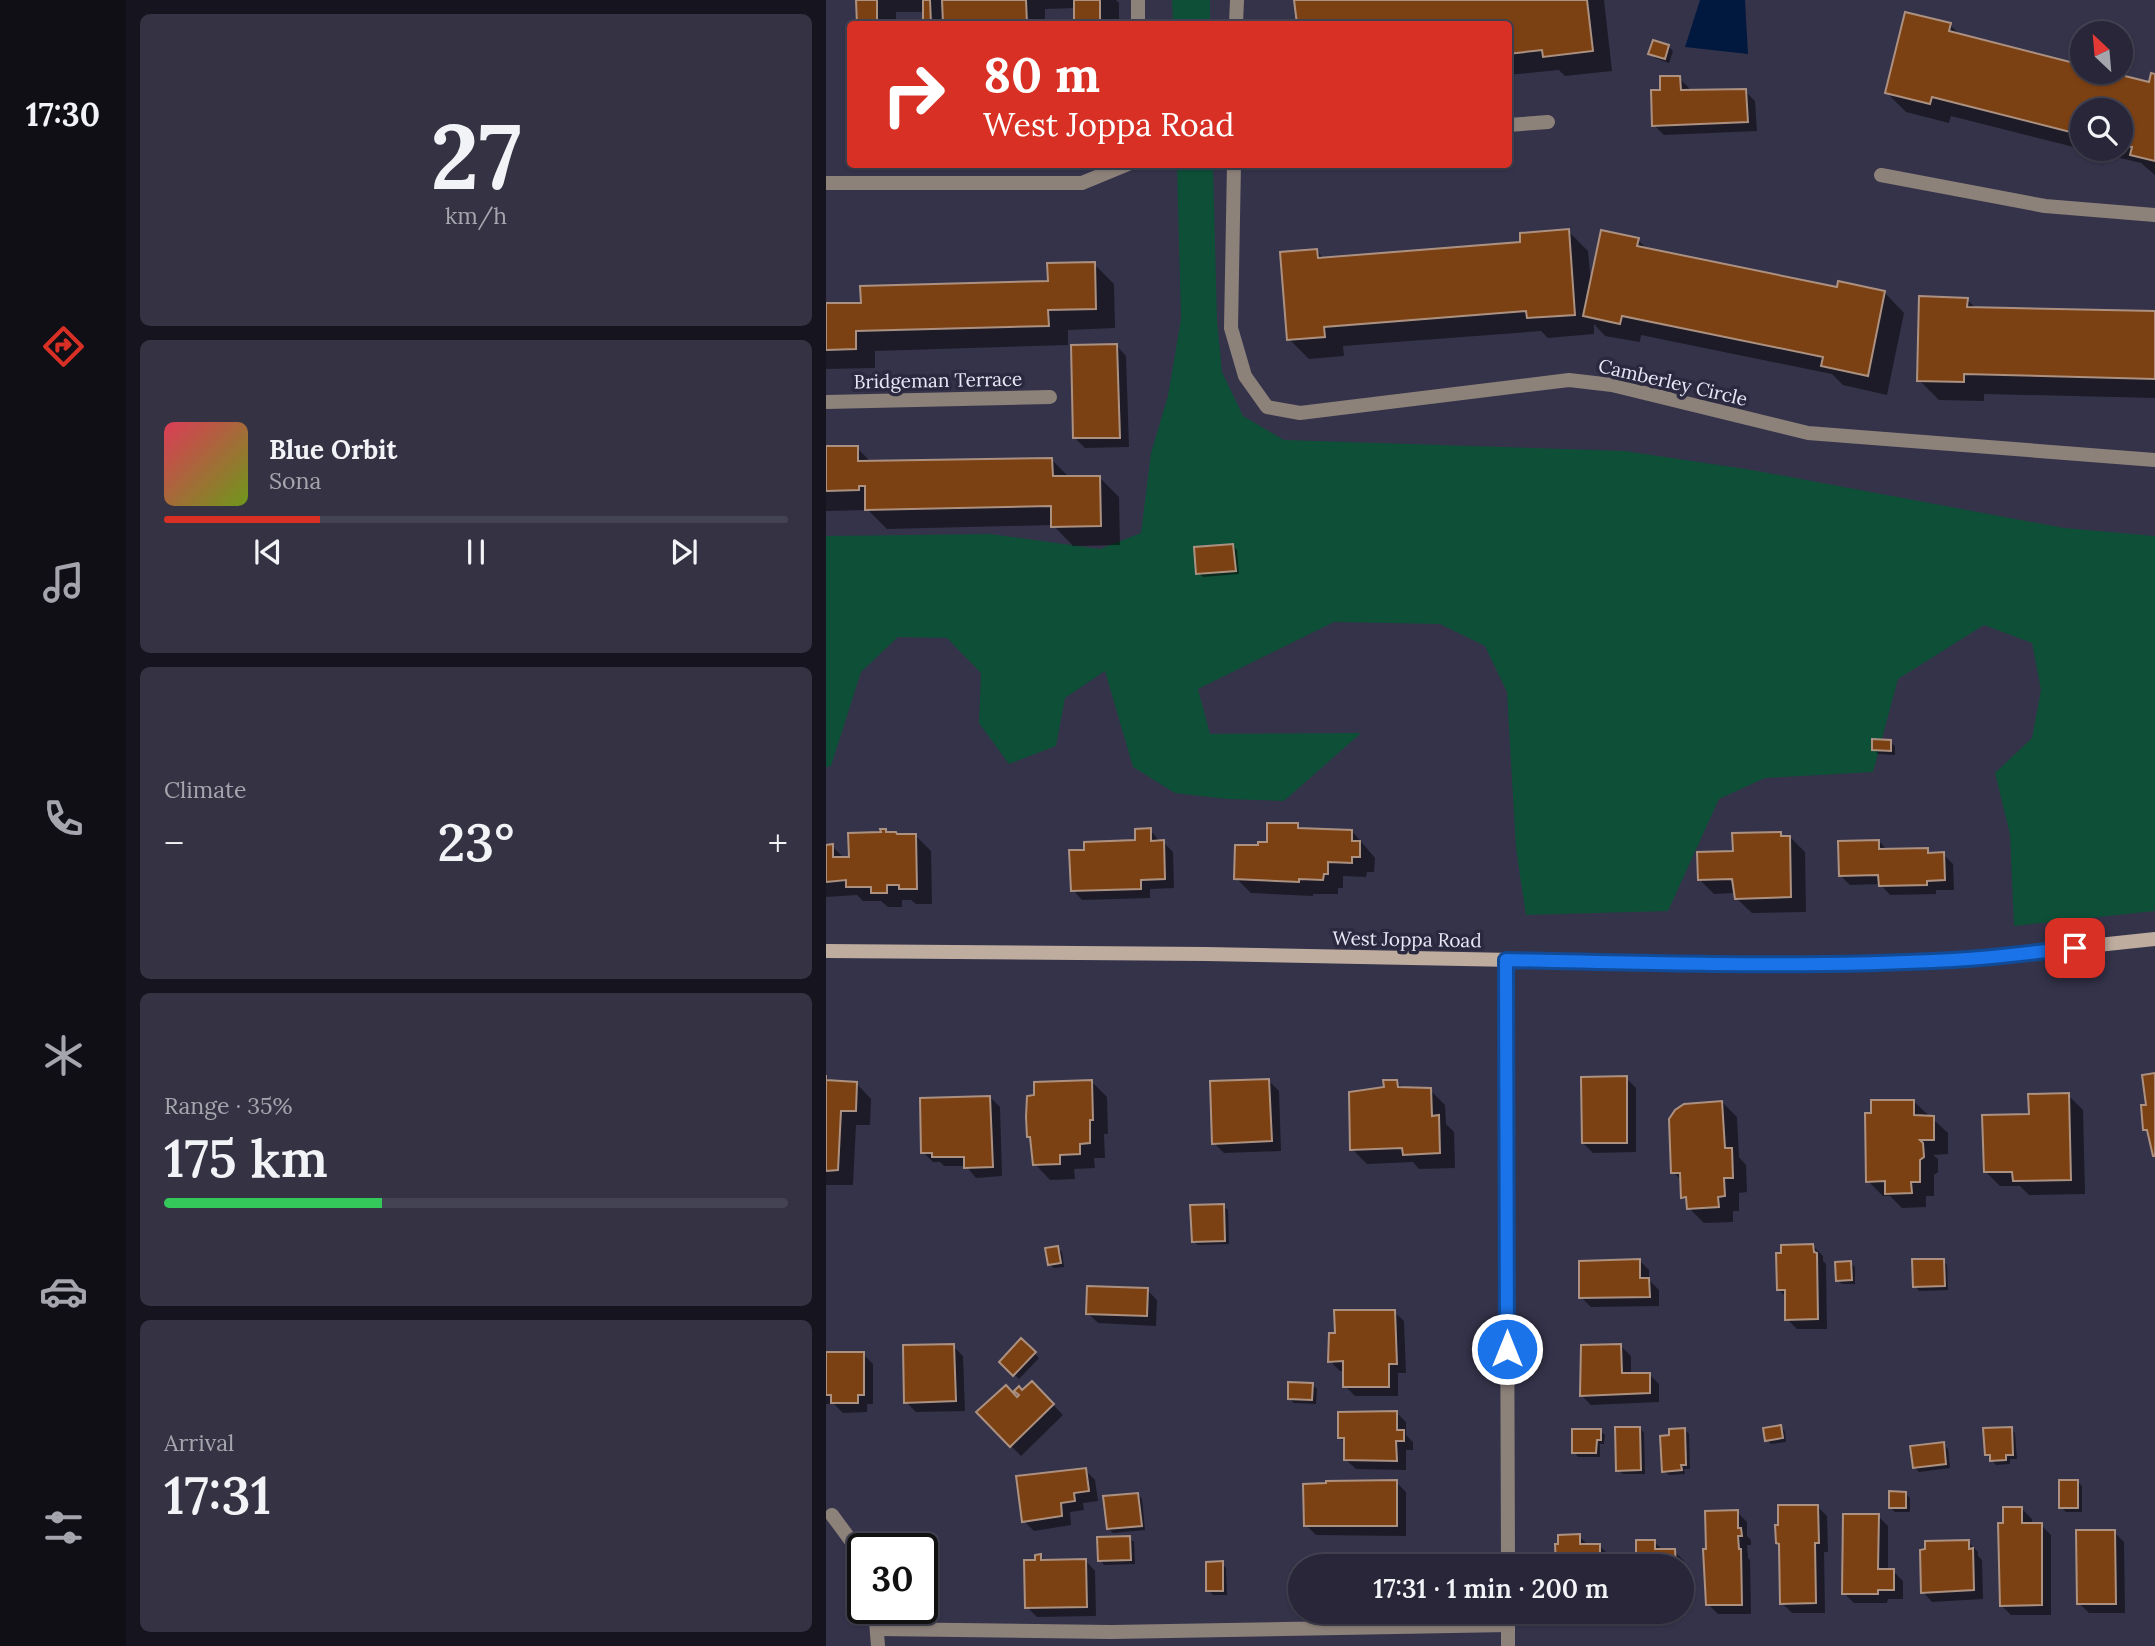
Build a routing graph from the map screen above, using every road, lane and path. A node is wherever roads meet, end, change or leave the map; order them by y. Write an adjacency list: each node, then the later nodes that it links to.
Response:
1 (1138, 0): 3 (street)
2 (1237, 0): 4 (street)
3 (1138, 21)
4 (1236, 21)
5 (1548, 122): 6 (street)
6 (1512, 125)
7 (1120, 168): 10 (street)
8 (1234, 168): 14 (street, Camberley Circle)
9 (1881, 175): 11 (street)
10 (826, 183)
11 (2155, 215)
12 (1050, 397): 13 (street, Bridgeman Terrace)
13 (826, 402)
14 (2155, 460)
15 (2155, 939): 17 (street, West Joppa Road)
16 (826, 951): 17 (street, West Joppa Road)
17 (1506, 960): 20 (street)
18 (832, 1515): 19 (street)
19 (847, 1535)
20 (1508, 1554)
21 (877, 1624): 24 (street)
22 (1338, 1624): 24 (street)
23 (1508, 1624): 26 (street)
24 (877, 1629): 25 (street)
25 (878, 1646)
26 (1508, 1646)

